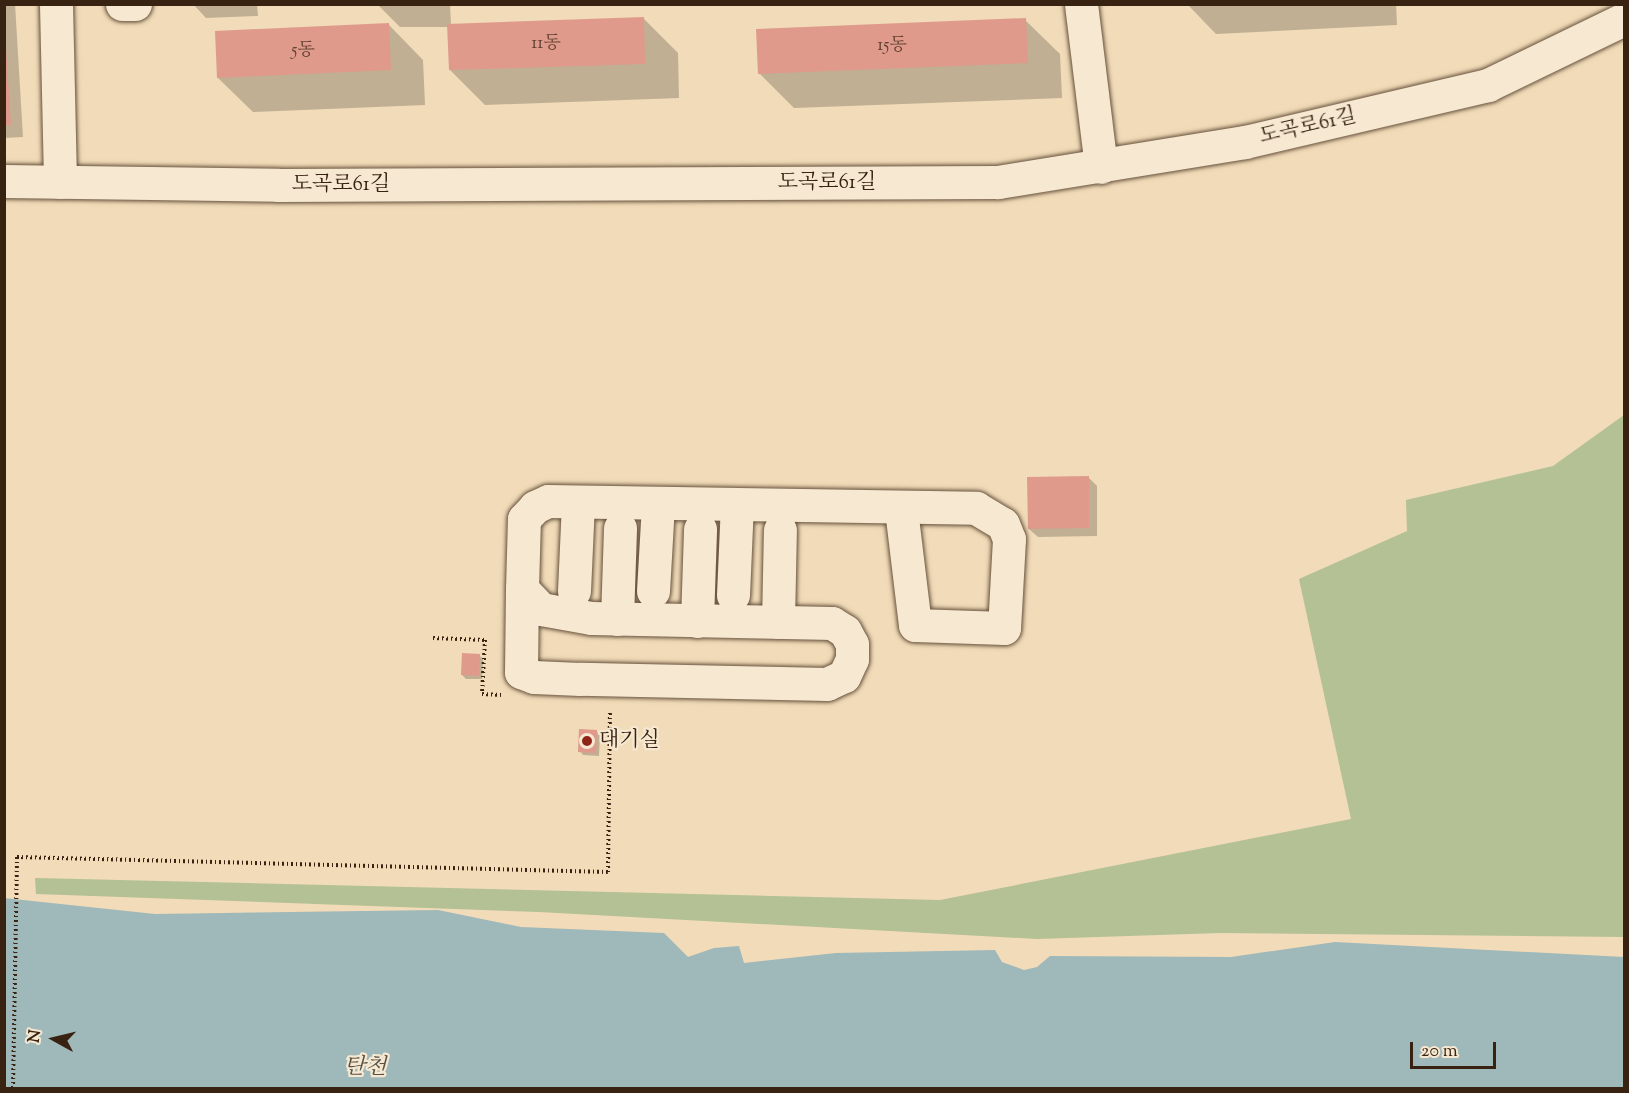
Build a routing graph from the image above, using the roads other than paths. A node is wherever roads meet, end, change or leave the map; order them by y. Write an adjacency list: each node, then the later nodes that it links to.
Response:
1 (56, 4): 8 (street)
2 (122, 4): 3 (street)
3 (135, 4)
4 (1081, 4): 6 (street)
5 (1624, 19): 6 (street, 도곡로61길)
6 (1101, 167): 8 (street, 도곡로61길)
7 (4, 181): 8 (street, 도곡로61길)
8 (60, 182)
9 (579, 502): 10 (street); 13 (street); 14 (street)
10 (658, 504): 11 (street); 15 (street)
11 (737, 505): 12 (street); 16 (street)
12 (901, 509): 12 (street)
13 (522, 590): 14 (street); 16 (street)
14 (617, 619): 15 (street)
15 (697, 621): 16 (street)
16 (778, 622)

